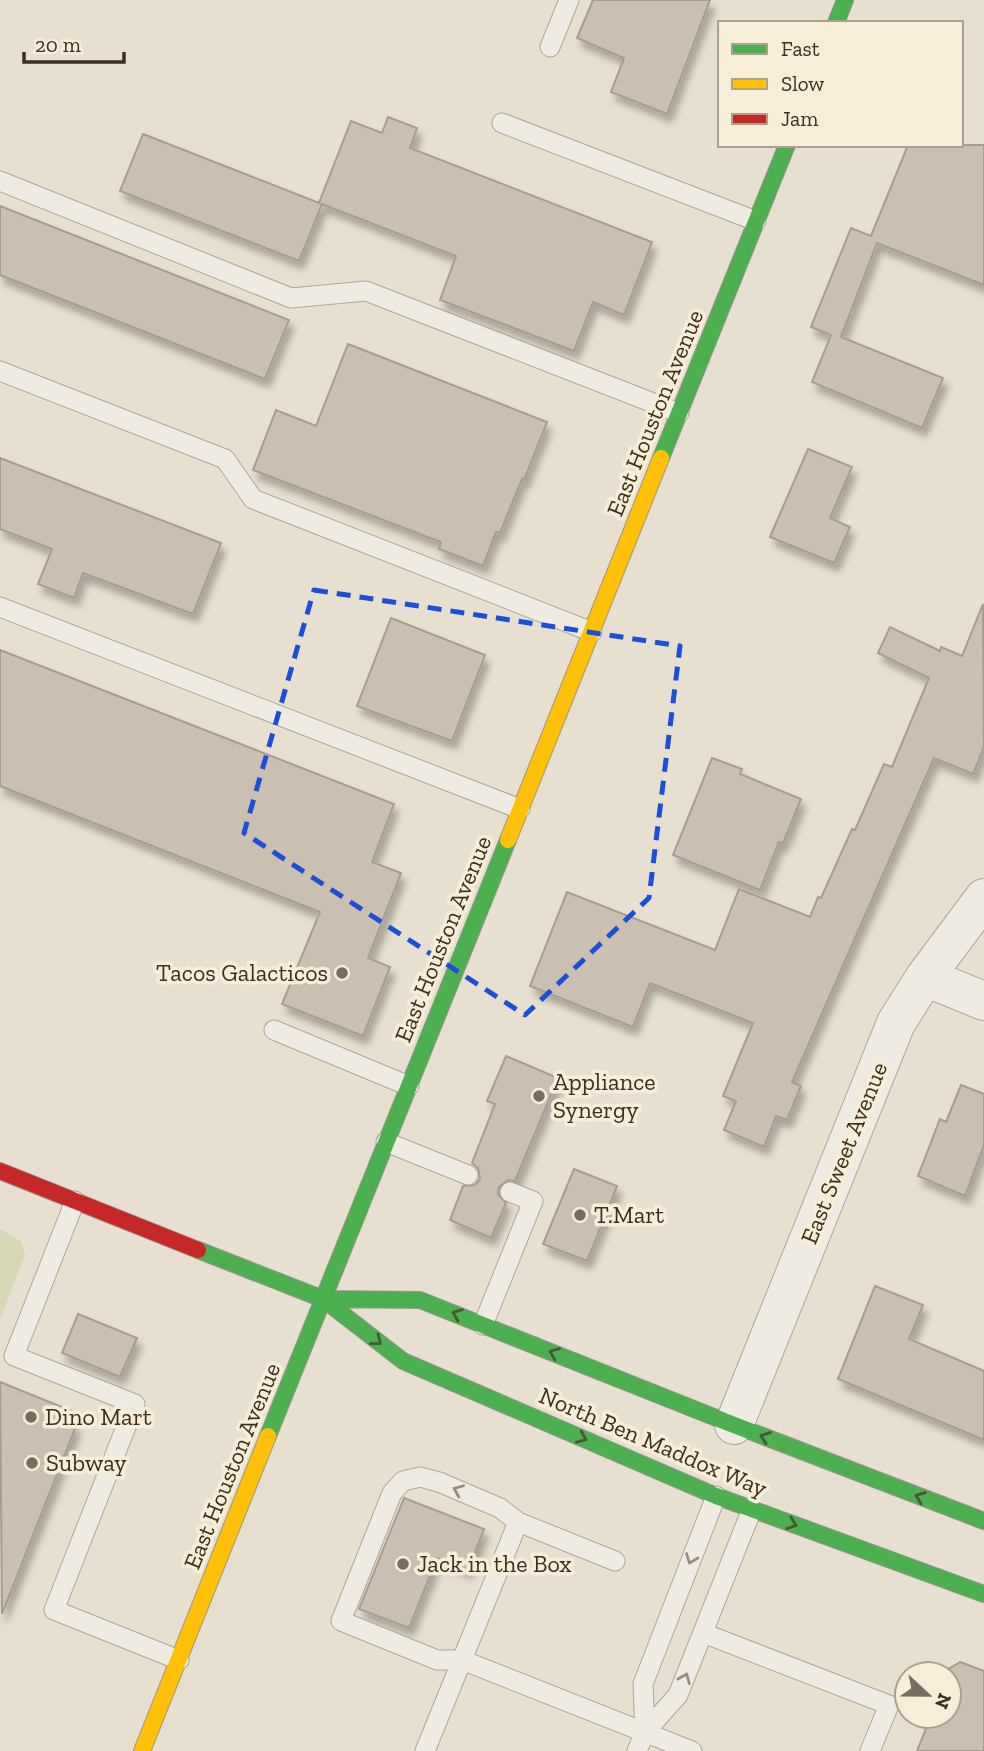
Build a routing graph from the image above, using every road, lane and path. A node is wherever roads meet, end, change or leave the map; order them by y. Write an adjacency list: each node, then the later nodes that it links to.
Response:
1 (569, 0): 4 (lane)
2 (845, 0): 3 (main road)
3 (837, 21)
4 (550, 47)
5 (502, 123): 8 (lane)
6 (786, 147): 8 (main road, East Houston Avenue)
7 (0, 181): 10 (lane)
8 (756, 221): 10 (main road, East Houston Avenue)
9 (0, 371): 12 (lane)
10 (679, 413): 12 (main road, East Houston Avenue)
11 (0, 607): 13 (lane)
12 (592, 632): 13 (main road, East Houston Avenue)
13 (520, 809): 18 (main road, East Houston Avenue)
14 (984, 898): 15 (street, East Sweet Avenue)
15 (925, 977): 16 (street); 26 (street, East Sweet Avenue)
16 (984, 1001)
17 (274, 1030): 18 (lane)
18 (409, 1086): 19 (main road, East Houston Avenue)
19 (386, 1142): 21 (lane); 24 (main road, East Houston Avenue)
20 (0, 1171): 23 (main road, North Ben Maddox Way)
21 (468, 1175)
22 (510, 1192): 25 (lane)
23 (75, 1201): 24 (main road, North Ben Maddox Way); 34 (lane)
24 (323, 1298): 25 (main road, North Ben Maddox Way, one-way to 24); 27 (main road, North Ben Maddox Way, one-way to 27); 34 (main road, East Houston Avenue)
25 (483, 1325): 26 (main road, North Ben Maddox Way, one-way to 25)
26 (734, 1425): 29 (main road, North Ben Maddox Way, one-way to 26)
27 (716, 1496): 28 (main road, North Ben Maddox Way); 36 (lane, one-way to 36)
28 (752, 1509): 32 (main road, North Ben Maddox Way, one-way to 32); 33 (lane)
29 (984, 1521)
30 (518, 1522): 31 (lane); 35 (lane); 35 (lane, one-way to 35)
31 (615, 1561)
32 (984, 1594)
33 (703, 1633): 36 (lane, one-way to 33); 41 (lane)
34 (179, 1660): 37 (main road, East Houston Avenue)
35 (462, 1660): 36 (lane); 38 (lane)
36 (645, 1732): 39 (lane); 40 (lane)
37 (142, 1751)
38 (425, 1751)
39 (637, 1751)
40 (692, 1751)
41 (870, 1751)

